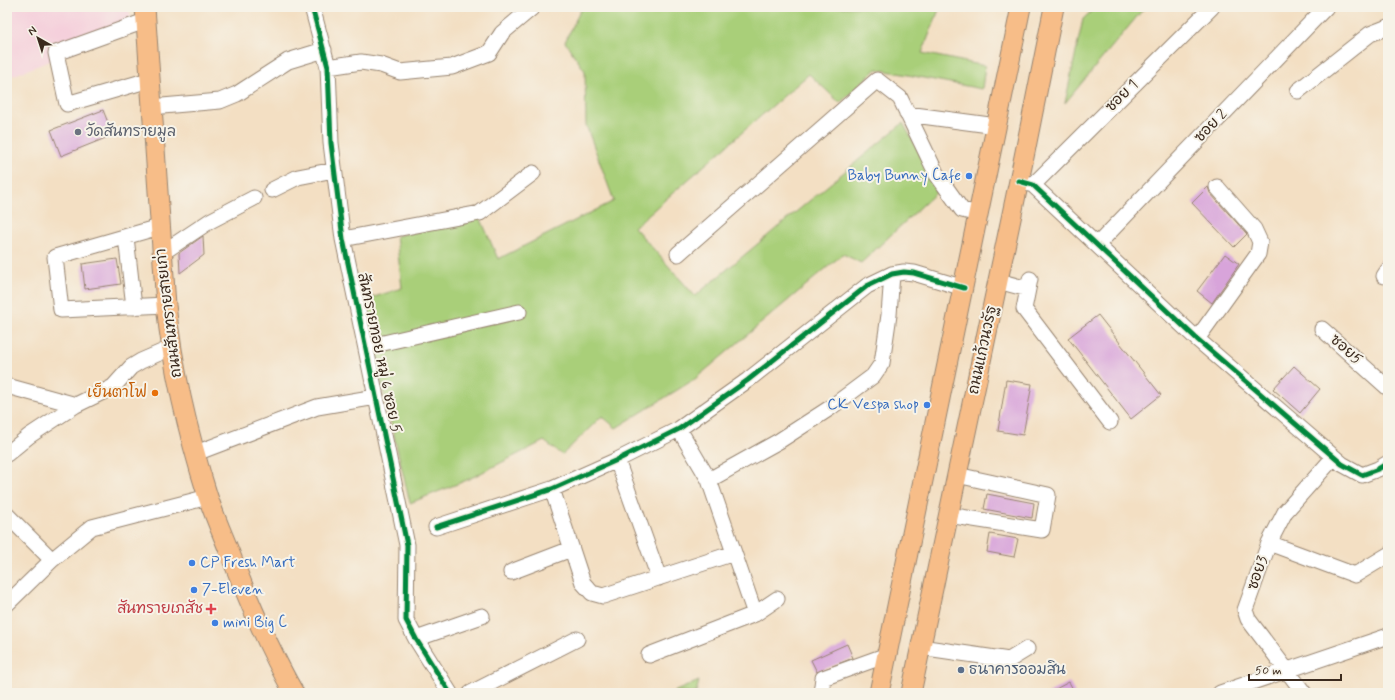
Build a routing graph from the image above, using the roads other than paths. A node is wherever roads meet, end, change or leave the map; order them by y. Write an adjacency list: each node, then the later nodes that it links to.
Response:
1 (312, 7): 9 (street, สันทรายทอย หมู่ 6 ซอย 5)
2 (534, 7): 10 (street)
3 (1021, 7): 15 (main road, ถนนแก้วนวรัฐ)
4 (1054, 7): 18 (main road, ถนนแก้วนวรัฐ)
5 (1212, 7): 18 (street, ซอย 1)
6 (1326, 7): 26 (street, ซอย 2)
7 (145, 14): 11 (main road, ถนนสันทรายสายเก่า); 11 (street)
8 (1388, 27): 12 (street)
9 (324, 50): 10 (street, สันทรายทอย หมู่ 6 ซอย 5); 13 (street)
10 (328, 67): 16 (street, สันทรายทอย หมู่ 6 ซอย 5)
11 (149, 80): 13 (main road, ถนนสันทรายสายเก่า)
12 (1298, 91)
13 (151, 107): 23 (main road, ถนนสันทรายสายเก่า)
14 (907, 114): 15 (street); 22 (street); 28 (street)
15 (997, 126): 22 (main road, ถนนแก้วนวรัฐ)
16 (334, 170): 20 (street); 25 (street, สันทรายทอย หมู่ 6 ซอย 5)
17 (533, 173): 25 (street)
18 (1026, 183): 26 (street); 30 (main road, ถนนแก้วนวรัฐ)
19 (1217, 187): 36 (street)
20 (272, 190)
21 (254, 198): 27 (street)
22 (979, 214): 31 (main road, ถนนแก้วนวรัฐ)
23 (160, 227): 24 (street); 27 (main road, ถนนสันทรายสายเก่า)
24 (126, 237): 33 (street); 33 (street)
25 (343, 240): 37 (street, สันทรายทอย หมู่ 6 ซอย 5)
26 (1097, 245): 36 (street)
27 (162, 253): 32 (main road, ถนนสันทรายสายเก่า)
28 (678, 254)
29 (892, 274): 31 (street); 44 (street); 51 (street)
30 (998, 281): 43 (street); 50 (main road, ถนนแก้วนวรัฐ)
31 (964, 288): 74 (main road, ถนนแก้วนวรัฐ)
32 (166, 305): 33 (street); 38 (main road, ถนนสันทรายสายเก่า)
33 (134, 307)
34 (519, 312): 37 (street)
35 (1322, 329): 40 (street, ซอย5)
36 (1197, 339): 47 (street)
37 (366, 347): 41 (street, สันทรายทอย หมู่ 6 ซอย 5)
38 (171, 348): 42 (street); 45 (main road, ถนนสันทรายสายเก่า)
39 (7, 386): 42 (street)
40 (1388, 388)
41 (376, 397): 45 (street); 69 (street, สันทรายทอย หมู่ 6 ซอย 5)
42 (76, 405): 46 (street)
43 (1110, 422)
44 (679, 429): 48 (street); 51 (street)
45 (196, 453): 53 (main road, ถนนสันทรายสายเก่า)
46 (7, 454)
47 (1334, 457): 49 (street); 57 (street, ซอย3)
48 (617, 460): 52 (street); 63 (street)
49 (1388, 462)
50 (957, 475): 55 (main road, ถนนแก้วนวรัฐ); 55 (street)
51 (709, 480): 59 (street)
52 (552, 489): 56 (street); 58 (street)
53 (208, 498): 61 (street); 76 (main road, ถนนสันทรายสายเก่า)
54 (7, 515): 61 (street)
55 (948, 515): 71 (main road, ถนนแก้วนวรัฐ)
56 (436, 527)
57 (1269, 543): 60 (street); 75 (street, ซอย3)
58 (571, 549): 62 (street); 63 (street)
59 (734, 553): 63 (street); 66 (street)
60 (1388, 556)
61 (52, 560): 65 (street)
62 (511, 572)
63 (659, 578)
64 (777, 599): 66 (street)
65 (7, 604)
66 (755, 614): 73 (street)
67 (482, 616): 69 (street)
68 (1388, 636): 75 (street)
69 (416, 639): 77 (street, สันทรายทอย หมู่ 6 ซอย 5)
70 (577, 639): 78 (street)
71 (920, 647): 72 (street); 81 (main road, ถนนแก้วนวรัฐ)
72 (1027, 649)
73 (649, 655)
74 (887, 655): 79 (street); 80 (main road, ถนนแก้วนวรัฐ)
75 (1286, 670): 82 (street); 83 (street, ซอย3)
76 (294, 693)
77 (450, 693)
78 (471, 693)
79 (821, 693)
80 (879, 693)
81 (910, 693)
82 (1220, 693)
83 (1304, 693)

